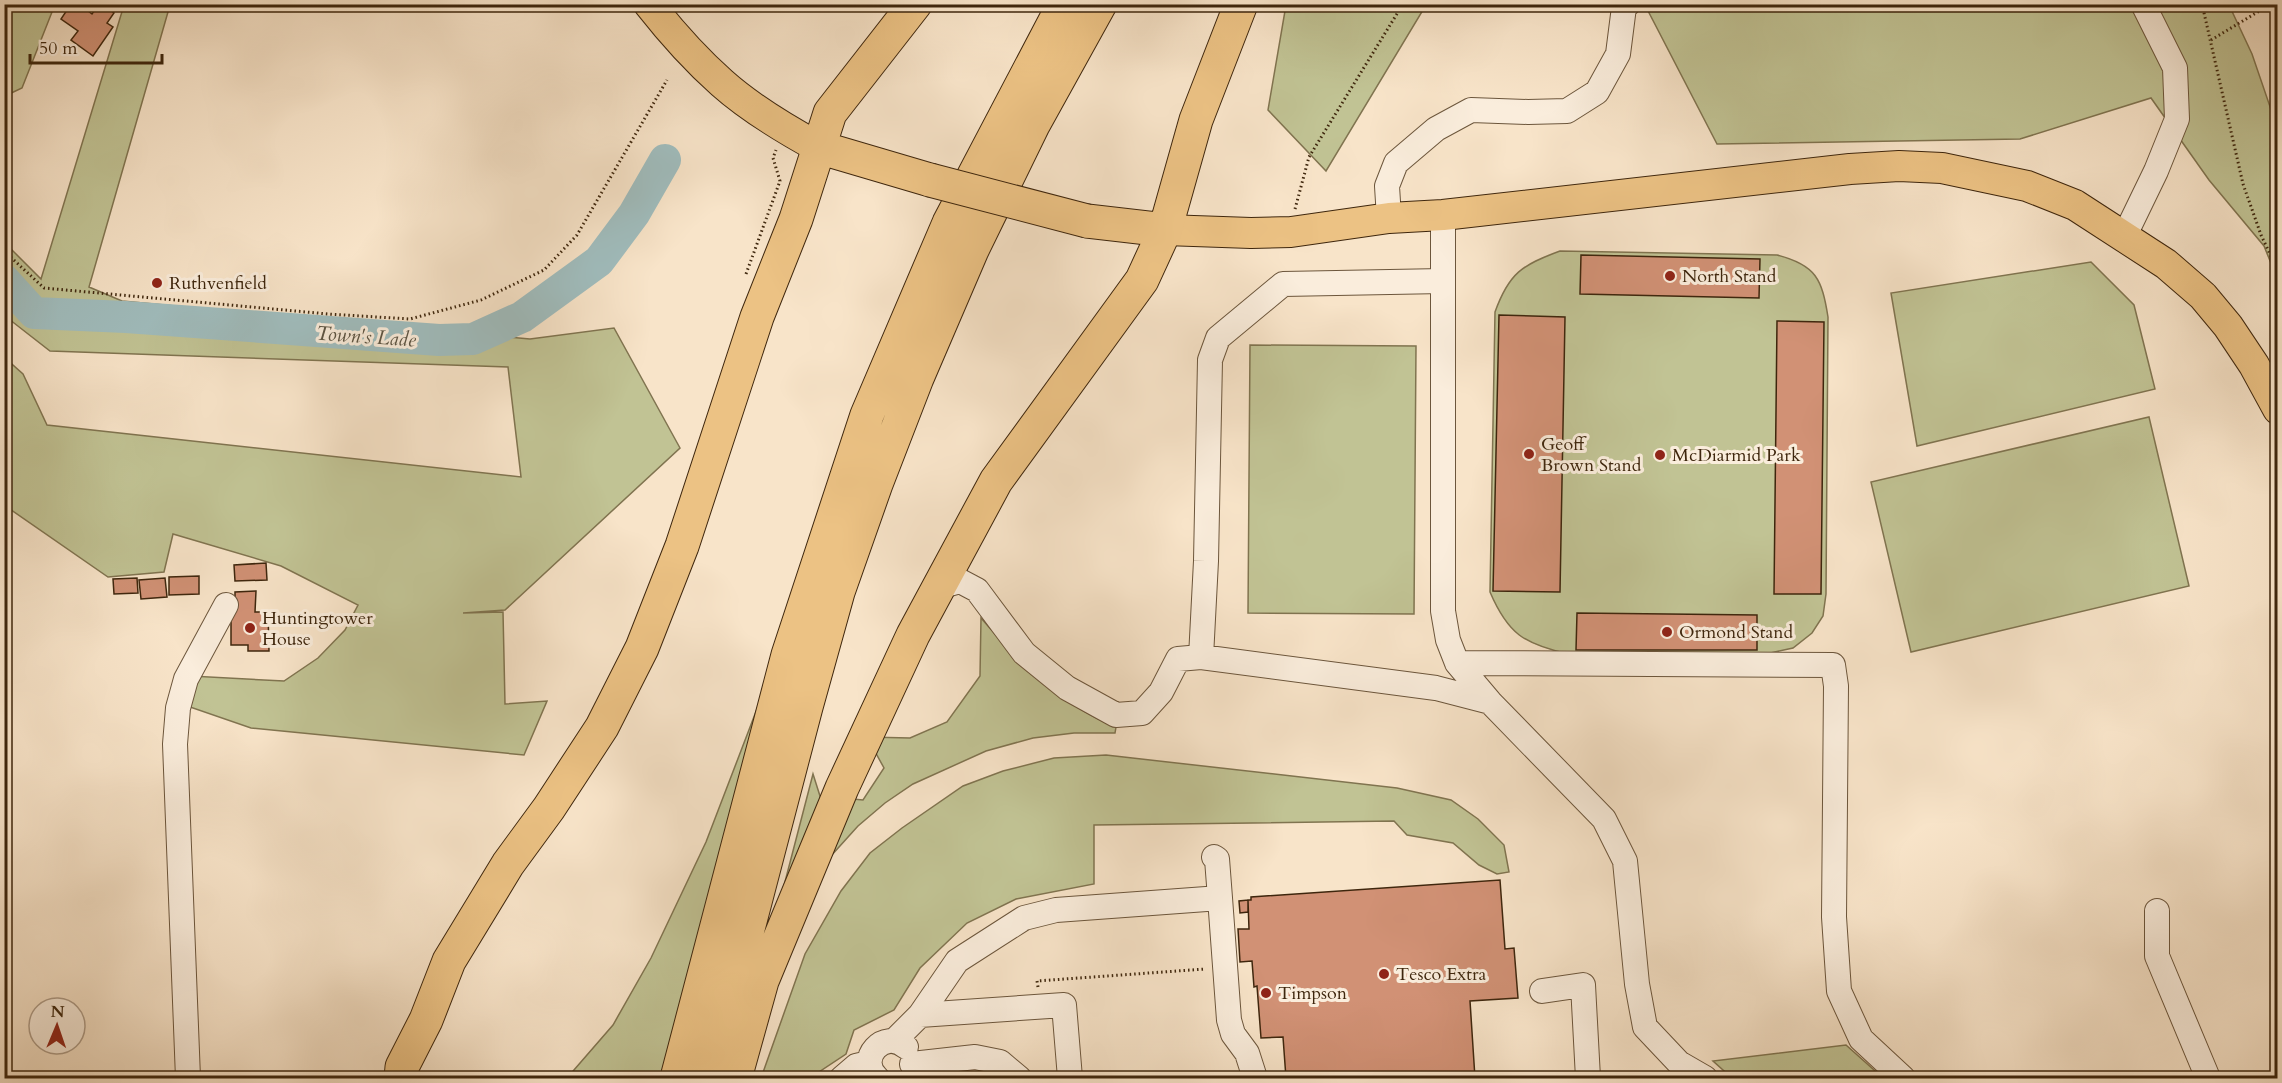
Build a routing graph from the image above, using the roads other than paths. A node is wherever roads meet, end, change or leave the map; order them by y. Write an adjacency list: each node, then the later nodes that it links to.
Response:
1 (649, 4): 8 (main road)
2 (915, 4): 8 (highway)
3 (1064, 4): 33 (highway)
4 (1100, 4): 34 (highway)
5 (1241, 4): 11 (highway)
6 (1628, 4): 10 (lane)
7 (2143, 4): 12 (lane)
8 (818, 147): 11 (highway, bridge); 25 (highway)
9 (1443, 215): 10 (main road); 12 (main road); 13 (lane)
10 (1389, 218): 11 (main road)
11 (1165, 230): 15 (highway)
12 (2125, 236): 14 (main road)
13 (1443, 281): 17 (lane); 18 (lane)
14 (2277, 409)
15 (939, 587): 17 (lane); 35 (highway)
16 (226, 605): 30 (lane)
17 (1201, 657): 19 (lane)
18 (1457, 663): 19 (lane); 43 (lane)
19 (1490, 702): 27 (lane)
20 (1214, 857): 21 (lane)
21 (1220, 898): 24 (lane); 39 (lane)
22 (2157, 911): 44 (lane)
23 (1542, 991): 40 (lane)
24 (920, 1015): 26 (lane); 38 (lane)
25 (426, 1020): 31 (highway); 32 (highway)
26 (894, 1041): 28 (lane); 29 (lane)
27 (1669, 1053): 41 (lane); 42 (lane)
28 (873, 1071): 36 (lane)
29 (908, 1071): 37 (lane)
30 (188, 1078)
31 (401, 1078)
32 (415, 1078)
33 (677, 1078)
34 (709, 1078)
35 (735, 1078)
36 (842, 1078)
37 (1018, 1078)
38 (1070, 1078)
39 (1255, 1078)
40 (1588, 1078)
41 (1670, 1078)
42 (1705, 1078)
43 (1903, 1078)
44 (2208, 1078)

